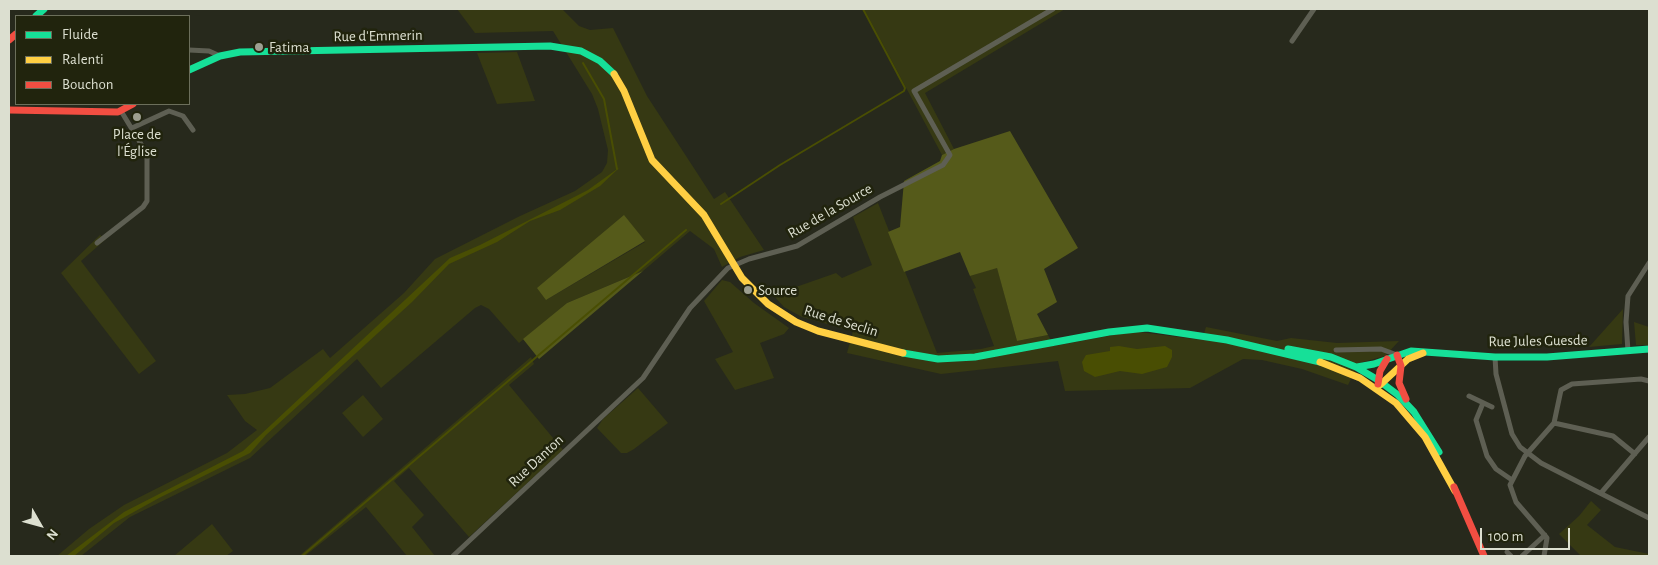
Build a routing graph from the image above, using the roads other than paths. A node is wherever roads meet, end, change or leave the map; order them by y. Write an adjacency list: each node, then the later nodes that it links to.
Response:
1 (1053, 9): 15 (street, Rue de la Source)
2 (1314, 9): 3 (street)
3 (1292, 41)
4 (571, 48): 6 (main road, Rue d'Emmerin); 15 (main road, Rue de Seclin)
5 (190, 50): 6 (street)
6 (220, 56): 7 (main road, Rue d'Emmerin)
7 (190, 70)
8 (131, 105): 10 (main road)
9 (9, 110): 10 (main road)
10 (121, 111): 11 (street)
11 (132, 128): 12 (street); 13 (street)
12 (193, 130)
13 (97, 243)
14 (1649, 263): 19 (street)
15 (733, 265): 16 (main road, Rue de Seclin); 28 (street, Rue de la Source)
16 (1266, 347): 25 (main road); 27 (main road)
17 (1649, 349): 19 (main road, Rue Jules Guesde)
18 (1336, 350): 21 (street, Rue Jules Guesde)
19 (1628, 351): 22 (main road, Rue Jules Guesde)
20 (1428, 352): 21 (main road, Rue Jules Guesde); 22 (main road, Rue Jules Guesde); 24 (main road, Rue Jules Guesde)
21 (1398, 355): 23 (main road, Rue Jules Guesde); 24 (main road)
22 (1495, 357): 35 (street)
23 (1387, 359): 25 (main road, Rue Jules Guesde); 27 (main road)
24 (1401, 366): 27 (main road, Rue Jules Guesde); 32 (main road)
25 (1356, 367): 27 (main road)
26 (1649, 381): 33 (street)
27 (1379, 384): 32 (main road); 38 (main road)
28 (636, 385): 42 (street, Rue Danton)
29 (1469, 396): 30 (street)
30 (1483, 403): 31 (street); 37 (street)
31 (1492, 407)
32 (1412, 410): 38 (main road)
33 (1554, 423): 35 (street); 36 (street)
34 (1649, 437): 36 (street)
35 (1528, 453): 37 (street); 39 (street)
36 (1635, 454): 39 (street)
37 (1512, 480): 41 (street)
38 (1455, 491): 43 (main road)
39 (1601, 493): 40 (street)
40 (1649, 518)
41 (1545, 535): 44 (street); 45 (street)
42 (453, 556)
43 (1484, 556)
44 (1522, 556)
45 (1544, 556)

